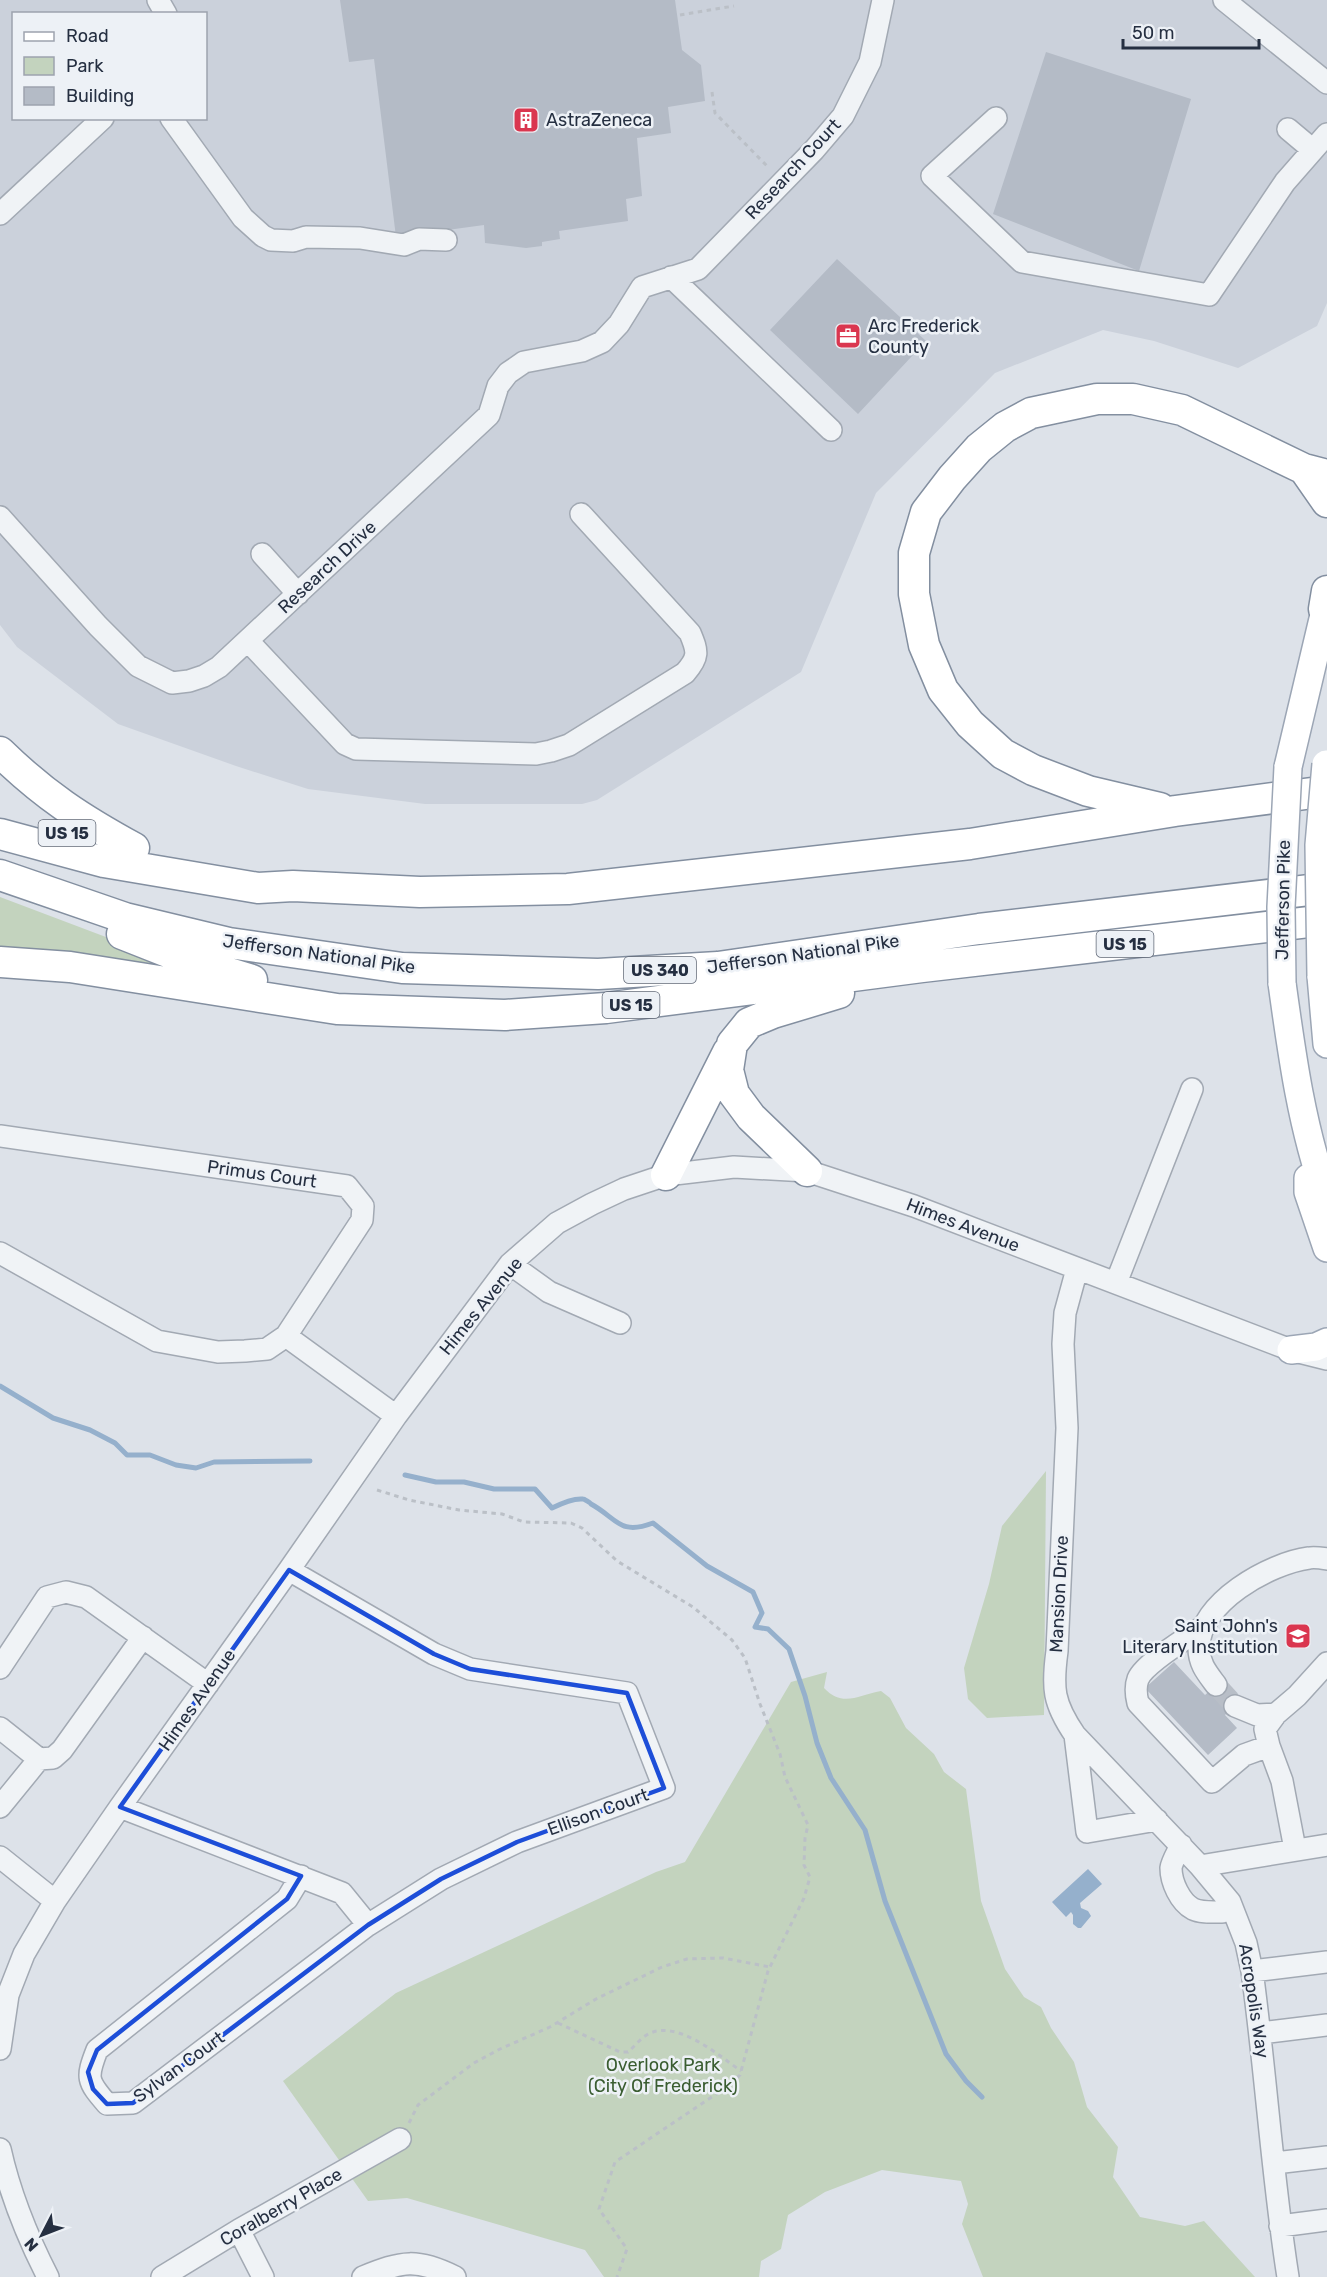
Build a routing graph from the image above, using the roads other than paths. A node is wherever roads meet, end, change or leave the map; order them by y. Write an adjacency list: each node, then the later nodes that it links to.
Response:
1 (883, 0): 12 (street, Research Court)
2 (1224, 0): 3 (street)
3 (1327, 83)
4 (996, 118): 9 (street)
5 (101, 120): 10 (street)
6 (172, 120): 11 (street)
7 (1288, 129): 9 (street)
8 (1327, 134): 9 (street)
9 (1313, 150)
10 (0, 214)
11 (446, 240)
12 (671, 277): 13 (street, Research Court); 14 (street)
13 (642, 286): 20 (street, Research Drive)
14 (831, 430)
15 (1316, 472): 16 (highway); 25 (highway)
16 (1327, 502)
17 (581, 514): 22 (street)
18 (0, 517): 22 (street, Research Drive)
19 (262, 554): 20 (street)
20 (298, 594): 22 (street, Research Drive)
21 (1326, 601): 40 (main road, Jefferson Pike, bridge)
22 (248, 641)
23 (0, 753): 28 (highway)
24 (1327, 770): 25 (highway, US 15); 37 (main road, Jefferson Pike, bridge)
25 (1175, 811): 30 (highway, US 15)
26 (0, 815): 28 (highway, US 15)
27 (0, 834): 30 (highway)
28 (134, 848): 30 (highway, US 15)
29 (0, 876): 31 (highway, Jefferson National Pike / US 340); 35 (highway)
30 (293, 886)
31 (1327, 888)
32 (1327, 920): 34 (highway, US 15)
33 (0, 962): 35 (highway, US 15)
34 (922, 967): 35 (highway, US 15); 36 (highway)
35 (337, 1009)
36 (732, 1044): 41 (highway); 42 (highway)
37 (1327, 1044)
38 (1192, 1089): 48 (street)
39 (0, 1136): 50 (street, Primus Court)
40 (1313, 1160): 43 (main road, Jefferson Pike); 44 (main road)
41 (807, 1171): 42 (street, Himes Avenue); 47 (street, Himes Avenue)
42 (666, 1175): 46 (street, Himes Avenue)
43 (1327, 1198)
44 (1327, 1248)
45 (0, 1253): 50 (street, Primus Court)
46 (510, 1264): 49 (street); 54 (street, Himes Avenue)
47 (1077, 1269): 48 (street, Himes Avenue); 66 (street, Mansion Drive)
48 (1116, 1283): 52 (street, Himes Avenue)
49 (620, 1323)
50 (286, 1336): 54 (street)
51 (1327, 1342): 52 (main road)
52 (1291, 1350): 53 (street, Himes Avenue)
53 (1327, 1359)
54 (396, 1416): 56 (street, Himes Avenue)
55 (1327, 1559): 57 (street)
56 (289, 1570): 61 (street, Himes Avenue); 80 (street, Ellison Court)
57 (1203, 1627): 62 (street); 67 (street)
58 (142, 1637): 60 (street); 61 (street); 68 (street)
59 (1327, 1664): 64 (street)
60 (0, 1668)
61 (208, 1684): 70 (street, Himes Avenue)
62 (1216, 1685)
63 (1235, 1706): 64 (street)
64 (1276, 1714): 67 (street)
65 (0, 1728): 68 (street)
66 (1075, 1735): 71 (street, Mansion Drive); 71 (street)
67 (1269, 1746): 74 (street)
68 (39, 1759): 69 (street)
69 (0, 1807)
70 (120, 1807): 77 (street); 78 (street, Himes Avenue)
71 (1157, 1820): 72 (street, Mansion Drive)
72 (1181, 1845): 76 (street, Mansion Drive); 79 (street)
73 (1327, 1845): 74 (street)
74 (1296, 1849): 76 (street)
75 (0, 1857): 78 (street)
76 (1200, 1866): 79 (street, Acropolis Way)
77 (301, 1876): 80 (street); 80 (street, Sylvan Court)
78 (55, 1901): 83 (street, Himes Avenue)
79 (1230, 1902): 82 (street, Acropolis Way)
80 (368, 1925)
81 (1327, 1962): 82 (street)
82 (1252, 1971): 85 (street, Acropolis Way)
83 (4, 1994): 86 (street, Himes Avenue)
84 (1327, 2025): 85 (street)
85 (1260, 2033): 90 (street, Acropolis Way)
86 (0, 2049)
87 (400, 2139): 93 (street, Coralberry Place)
88 (0, 2149): 94 (street)
89 (1327, 2157): 90 (street)
90 (1275, 2163): 92 (street, Acropolis Way)
91 (1327, 2220): 92 (street)
92 (1280, 2226): 99 (street, Acropolis Way)
93 (239, 2230): 95 (street, Coralberry Place); 96 (street)
94 (48, 2277)
95 (162, 2277)
96 (263, 2277)
97 (363, 2277): 98 (street)
98 (455, 2277)
99 (1288, 2277)

